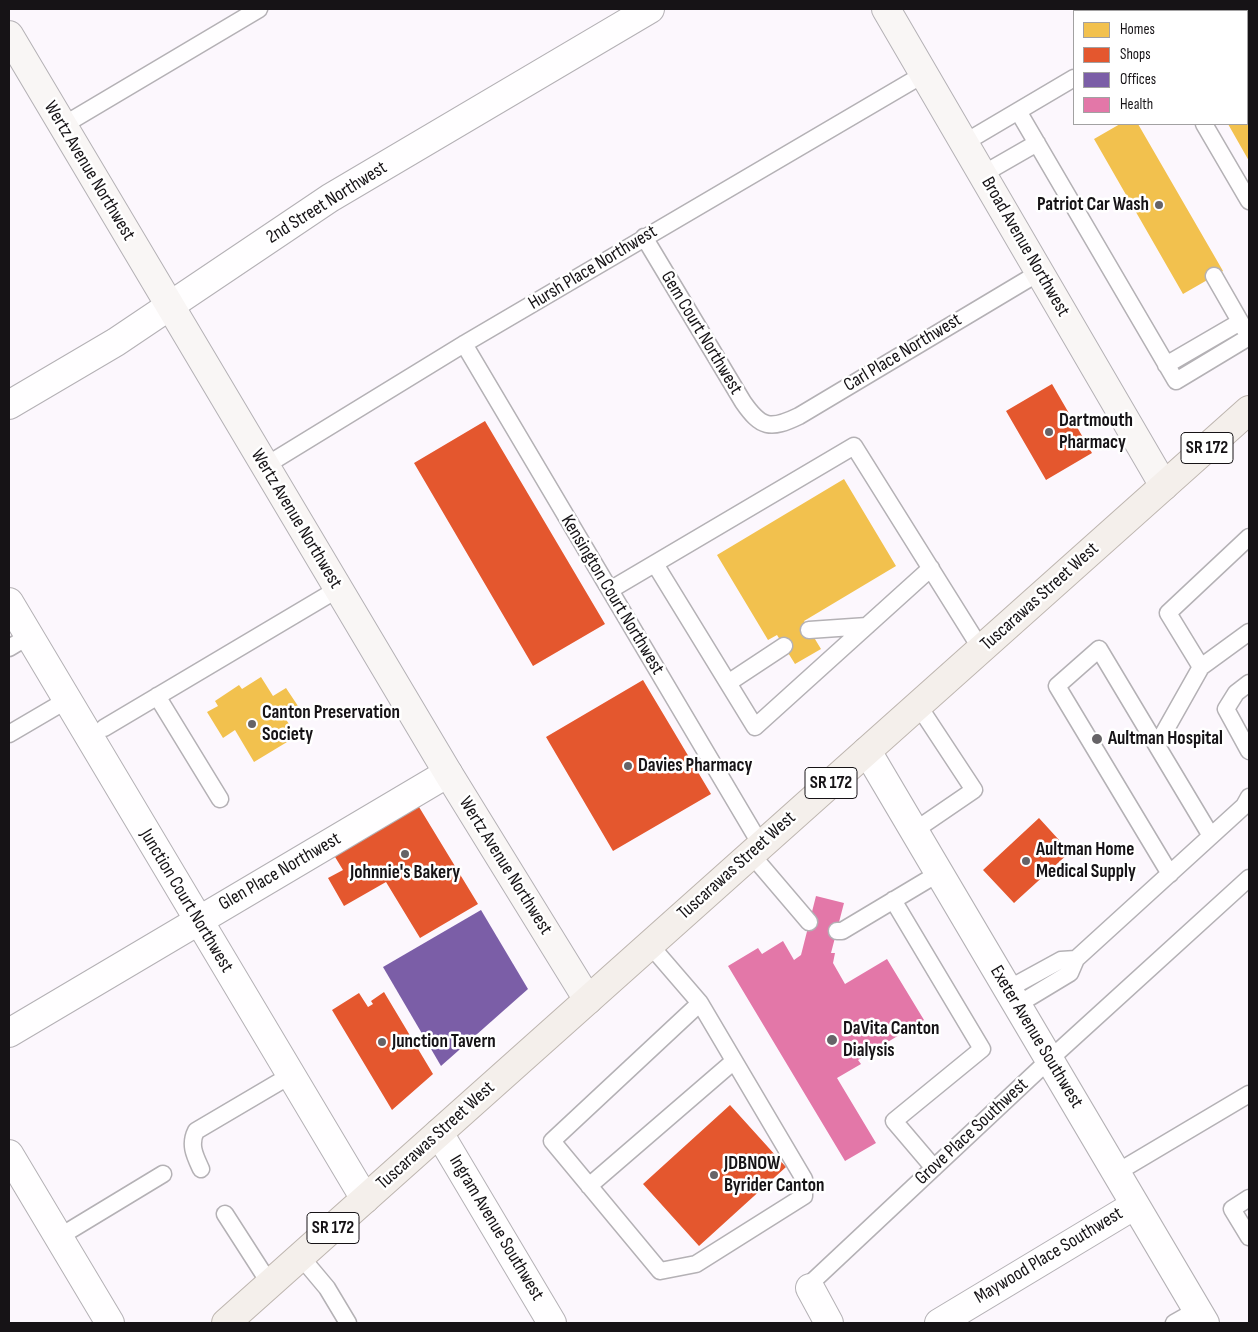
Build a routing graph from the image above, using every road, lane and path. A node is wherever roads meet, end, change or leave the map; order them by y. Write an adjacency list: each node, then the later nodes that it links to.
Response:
1 (260, 9): 9 (lane)
2 (650, 9): 17 (street, 2nd Street Northwest)
3 (886, 9): 5 (main road, Broad Avenue Northwest)
4 (10, 41): 9 (main road, Wertz Avenue Northwest)
5 (924, 74): 10 (main road, Broad Avenue Northwest); 14 (lane, Hursh Place Northwest)
6 (1073, 79): 7 (lane)
7 (1018, 112): 10 (lane); 11 (lane)
8 (1205, 125): 13 (lane)
9 (62, 126): 17 (main road, Wertz Avenue Northwest)
10 (964, 143): 12 (main road, Broad Avenue Northwest)
11 (1037, 143): 12 (lane); 20 (lane)
12 (983, 174): 15 (main road, Broad Avenue Northwest)
13 (1249, 201)
14 (644, 237): 19 (lane, Hursh Place Northwest); 23 (lane, Gem Court Northwest)
15 (1040, 272): 23 (lane, Carl Place Northwest); 25 (main road, Broad Avenue Northwest)
16 (1214, 276): 18 (lane)
17 (169, 305): 21 (street, 2nd Street Northwest); 24 (main road, Wertz Avenue Northwest)
18 (1240, 322): 20 (lane); 20 (lane)
19 (464, 344): 24 (lane, Hursh Place Northwest); 30 (lane, Kensington Court Northwest)
20 (1166, 365)
21 (9, 405)
22 (1249, 410): 25 (main road, Tuscarawas Street West / SR 172)
23 (763, 424)
24 (265, 466): 29 (main road, Wertz Avenue Northwest)
25 (1164, 486): 37 (main road, Tuscarawas Street West / SR 172)
26 (1249, 537): 38 (lane)
27 (655, 564): 28 (lane); 30 (lane); 39 (lane)
28 (931, 568): 32 (lane); 37 (lane)
29 (338, 589): 41 (lane); 49 (main road, Wertz Avenue Northwest)
30 (610, 590): 54 (lane, Kensington Court Northwest)
31 (9, 602): 35 (street, Junction Court Northwest)
32 (866, 626): 33 (lane); 39 (lane)
33 (809, 630)
34 (1249, 632): 38 (lane)
35 (19, 642): 42 (street, Junction Court Northwest)
36 (784, 646): 39 (lane)
37 (981, 649): 43 (main road, Tuscarawas Street West / SR 172)
38 (1201, 667): 46 (lane)
39 (728, 683)
40 (1249, 683): 48 (lane)
41 (157, 696): 44 (lane); 51 (lane)
42 (67, 700): 45 (lane); 59 (street, Junction Court Northwest)
43 (918, 705): 47 (main road, Tuscarawas Street West / SR 172); 52 (lane)
44 (104, 728)
45 (9, 734)
46 (1157, 745): 53 (lane); 56 (lane)
47 (867, 751): 52 (street, Exeter Avenue Southwest); 54 (main road, Tuscarawas Street West / SR 172)
48 (1249, 751)
49 (448, 773): 59 (street, Glen Place Northwest); 64 (main road, Wertz Avenue Northwest)
50 (1249, 797): 53 (lane)
51 (220, 799)
52 (914, 831): 55 (street, Exeter Avenue Southwest)
53 (1216, 832): 56 (lane)
54 (756, 850): 60 (lane, Kensington Court Northwest); 62 (main road, Tuscarawas Street West / SR 172)
55 (939, 873): 58 (lane); 63 (street, Exeter Avenue Southwest)
56 (1170, 874): 63 (lane)
57 (1249, 878): 67 (lane, Grove Place Southwest)
58 (894, 900): 61 (lane); 73 (lane)
59 (198, 920): 66 (street, Glen Place Northwest); 69 (street, Junction Court Northwest)
60 (809, 922)
61 (837, 930)
62 (650, 945): 64 (main road, Tuscarawas Street West / SR 172); 65 (lane)
63 (1012, 997): 67 (street, Exeter Avenue Southwest)
64 (588, 1000): 71 (main road, Tuscarawas Street West / SR 172)
65 (700, 1003): 68 (lane); 77 (lane)
66 (9, 1033)
67 (1050, 1060): 73 (lane, Grove Place Southwest); 75 (street, Exeter Avenue Southwest)
68 (734, 1061): 77 (lane); 77 (lane)
69 (291, 1075): 74 (lane); 79 (street, Junction Court Northwest)
70 (1249, 1094): 75 (lane)
71 (440, 1133): 79 (main road, Tuscarawas Street West / SR 172); 91 (street, Ingram Avenue Southwest)
72 (9, 1154): 82 (street)
73 (934, 1168): 86 (lane, Grove Place Southwest)
74 (201, 1169)
75 (1116, 1173): 80 (street, Exeter Avenue Southwest)
76 (163, 1174): 82 (lane)
77 (589, 1186)
78 (1249, 1198): 83 (lane)
79 (365, 1199): 84 (main road, Tuscarawas Street West / SR 172)
80 (1135, 1205): 87 (street, Exeter Avenue Southwest); 93 (street, Maywood Place Southwest)
81 (224, 1214): 85 (lane)
82 (59, 1237): 88 (street)
83 (1249, 1237)
84 (301, 1257): 85 (main road, Tuscarawas Street West / SR 172); 90 (lane)
85 (270, 1284): 89 (main road, Tuscarawas Street West / SR 172)
86 (810, 1288): 92 (street)
87 (1201, 1316): 94 (lane)
88 (110, 1323)
89 (226, 1323)
90 (348, 1323)
91 (552, 1323)
92 (829, 1323)
93 (939, 1323)
94 (1174, 1323)

